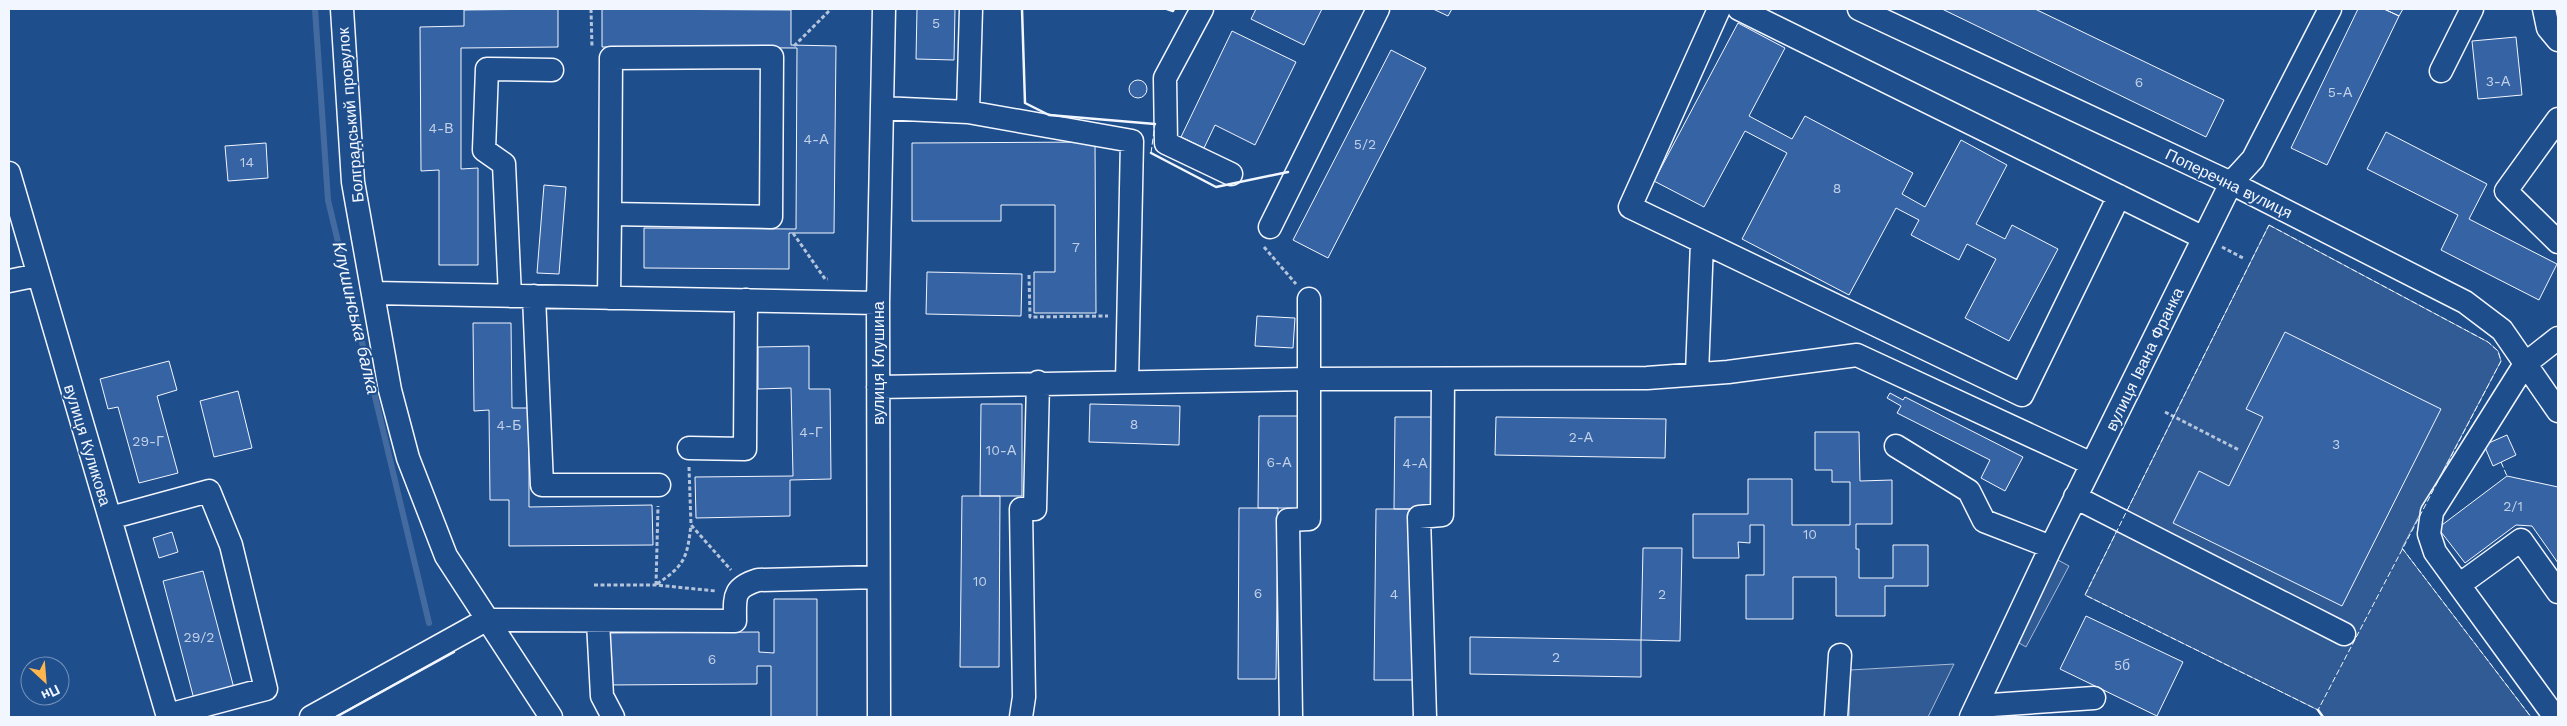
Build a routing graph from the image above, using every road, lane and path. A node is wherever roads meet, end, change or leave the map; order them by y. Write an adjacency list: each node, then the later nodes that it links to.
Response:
1 (342, 9): 37 (street, Болградський провулок)
2 (591, 9): 16 (path)
3 (830, 9): 15 (path)
4 (884, 9): 19 (street, вулиця Клушина)
5 (971, 9): 20 (street)
6 (1202, 9): 23 (street)
7 (1378, 9): 27 (street)
8 (1719, 9): 29 (street)
9 (1739, 9): 25 (street)
10 (1859, 9): 24 (street, Поперечна вулиця)
11 (2330, 9): 24 (street, вулиця Івана Франка)
12 (2472, 9): 18 (street)
13 (2544, 9): 14 (street)
14 (2558, 40)
15 (794, 46)
16 (611, 58): 26 (street); 26 (street)
17 (552, 70): 38 (street)
18 (2441, 70)
19 (882, 108): 20 (street); 43 (street, вулиця Клушина)
20 (968, 112): 44 (street)
21 (2558, 119): 30 (street)
22 (9, 173): 33 (street, вулиця Куликова)
23 (1231, 174)
24 (2231, 183): 31 (street, вулиця Івана Франка); 46 (street, Поперечна вулиця)
25 (2119, 196): 29 (street); 31 (street)
26 (610, 214): 40 (street)
27 (1270, 227): 41 (path)
28 (793, 233): 35 (path)
29 (1702, 242): 47 (street)
30 (2558, 242)
31 (2213, 243): 32 (path); 58 (street, вулиця Івана Франка)
32 (2243, 258)
33 (38, 275): 36 (street); 61 (street, вулиця Куликова)
34 (1029, 275): 44 (path)
35 (834, 280)
36 (9, 281)
37 (374, 293): 38 (street); 70 (street, Болградський провулок)
38 (510, 296): 39 (street)
39 (534, 296): 40 (street); 59 (street)
40 (609, 298): 42 (street)
41 (1310, 299): 48 (street)
42 (746, 300): 43 (street); 56 (street)
43 (878, 303): 52 (street, вулиця Клушина)
44 (1129, 316): 51 (street)
45 (2558, 338): 46 (street)
46 (2525, 364): 53 (street, Поперечна вулиця); 67 (street)
47 (1697, 374): 49 (street); 58 (street)
48 (1309, 379): 49 (street); 51 (street); 83 (street)
49 (1442, 379): 84 (street)
50 (1038, 382): 51 (street); 52 (street); 82 (street)
51 (1127, 382)
52 (878, 387): 64 (street, вулиця Клушина)
53 (2558, 411)
54 (2165, 412): 57 (path)
55 (1896, 446): 63 (street)
56 (689, 448): 62 (path)
57 (2239, 450)
58 (2092, 464): 60 (street, вулиця Івана Франка)
59 (659, 485): 66 (path)
60 (2075, 497): 63 (street, вулиця Івана Франка); 72 (street)
61 (110, 518): 77 (street, вулиця Куликова); 77 (street)
62 (691, 524): 66 (path); 68 (path)
63 (2051, 547): 76 (street, вулиця Івана Франка)
64 (878, 577): 68 (street); 81 (street, вулиця Клушина)
65 (594, 584): 66 (path)
66 (656, 585): 68 (path)
67 (2459, 585): 69 (street); 75 (street)
68 (739, 589): 71 (street)
69 (2558, 592)
70 (486, 620): 71 (street); 78 (street); 79 (street, Болградський провулок)
71 (598, 622): 80 (street)
72 (2344, 634)
73 (1840, 655): 85 (street)
74 (2094, 698): 76 (street)
75 (2552, 703)
76 (1974, 712)
77 (168, 716)
78 (311, 717)
79 (551, 717)
80 (613, 717)
81 (879, 717)
82 (1021, 717)
83 (1291, 717)
84 (1425, 717)
85 (1836, 717)

